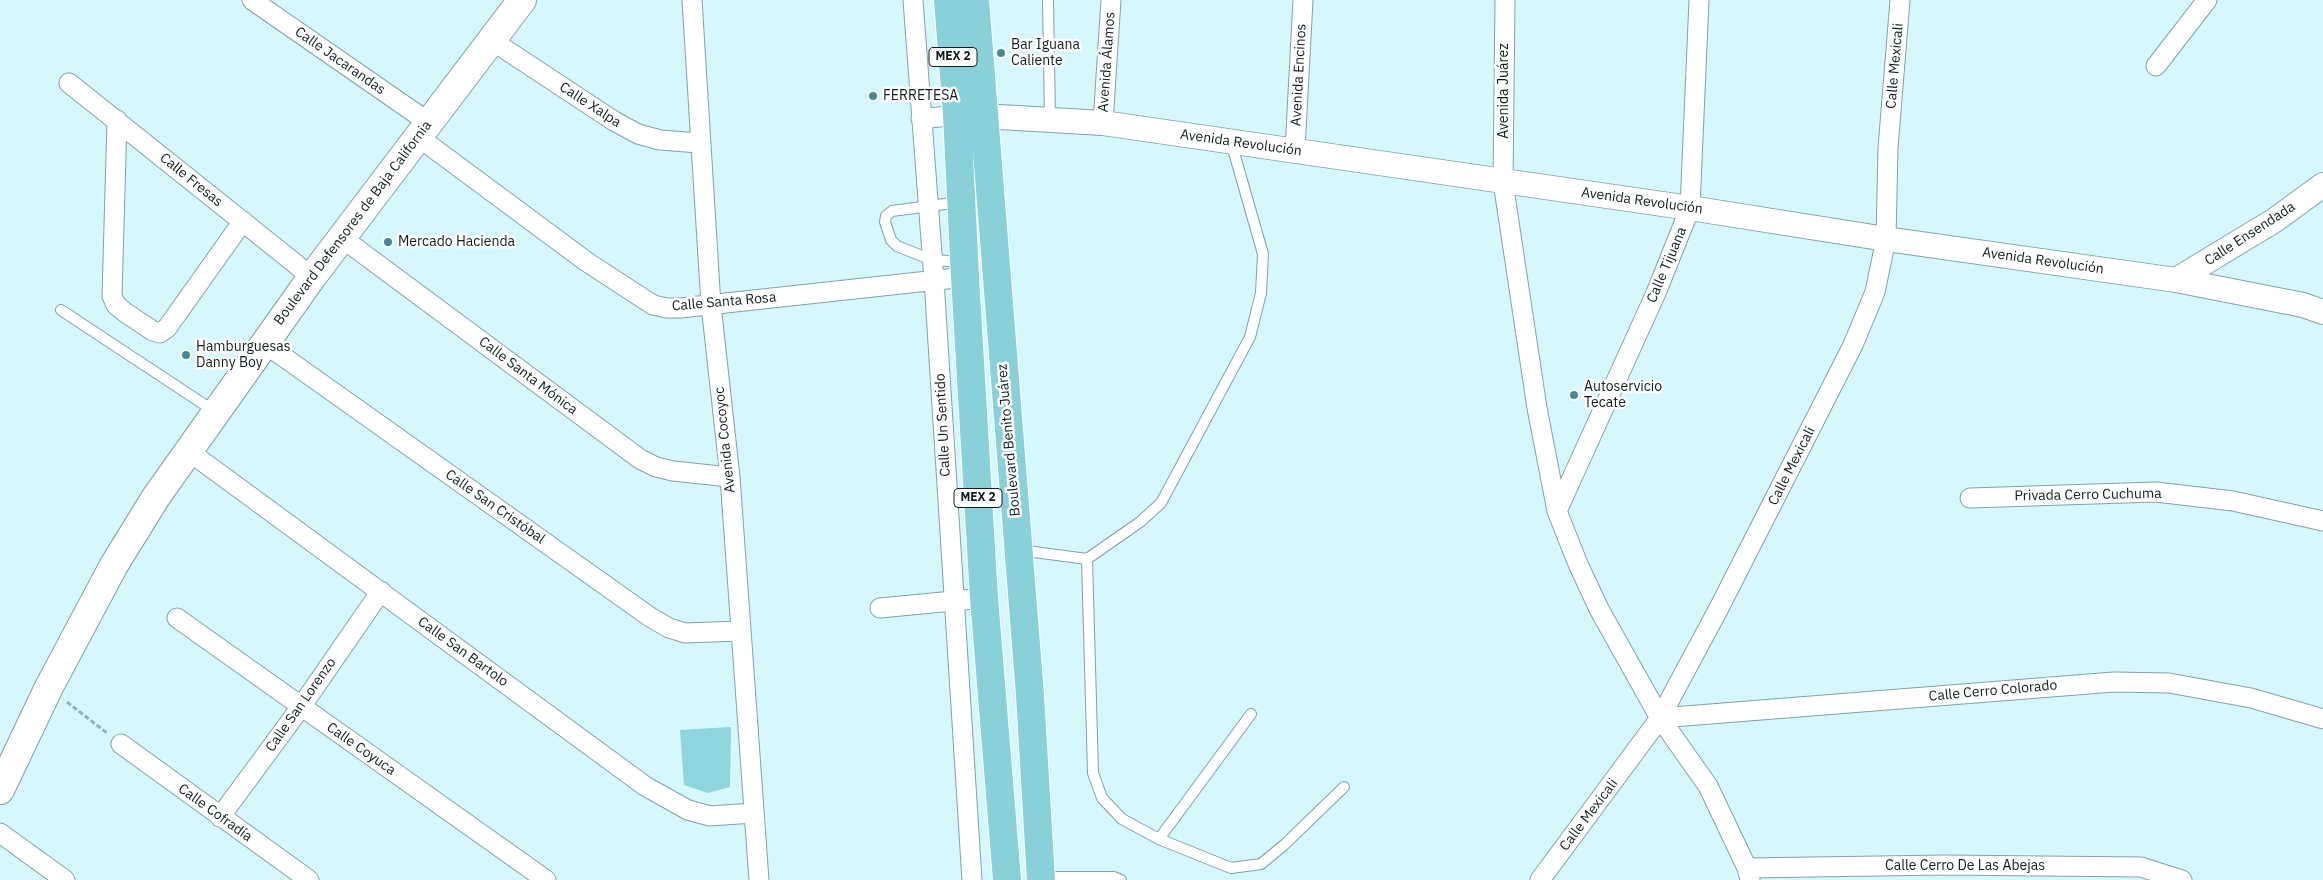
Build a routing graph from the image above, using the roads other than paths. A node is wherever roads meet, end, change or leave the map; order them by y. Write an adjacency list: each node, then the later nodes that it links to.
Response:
1 (252, 0): 22 (street, Calle Jacarandas)
2 (522, 0): 14 (main road, Boulevard Defensores de Baja California)
3 (692, 0): 24 (street, Avenida Cocoyoc)
4 (913, 0): 18 (street, Calle Un Sentido)
5 (948, 0): 17 (main road, Boulevard Benito Juárez / MEX 2)
6 (975, 0): 17 (main road, Boulevard Benito Juárez / MEX 2)
7 (1048, 0): 19 (lane)
8 (1110, 0): 21 (street, Avenida Álamos)
9 (1303, 0): 25 (street, Avenida Encinos)
10 (1505, 0): 26 (street, Avenida Juárez)
11 (1699, 0): 30 (street, Calle Tijuana)
12 (1900, 0): 33 (street, Calle Mexicali)
13 (2207, 0): 15 (street)
14 (492, 40): 22 (main road, Boulevard Defensores de Baja California); 24 (street, Calle Xalpa)
15 (2156, 66)
16 (69, 82): 20 (street, Calle Fresas)
17 (970, 115): 18 (street); 19 (street, Avenida Revolución); 28 (main road, Boulevard Benito Juárez / MEX 2); 49 (main road, Boulevard Benito Juárez / MEX 2)
18 (921, 119): 29 (street, Calle Un Sentido)
19 (1050, 119): 21 (street, Avenida Revolución)
20 (116, 120): 31 (street, Calle Fresas); 31 (street)
21 (1103, 123): 23 (street, Avenida Revolución)
22 (423, 129): 32 (main road, Boulevard Defensores de Baja California); 39 (street, Calle Santa Rosa)
23 (1231, 141): 25 (street, Avenida Revolución); 50 (lane)
24 (699, 143): 39 (street, Avenida Cocoyoc)
25 (1295, 150): 26 (street, Avenida Revolución)
26 (1503, 182): 30 (street, Avenida Revolución); 47 (street, Avenida Juárez)
27 (2323, 185): 38 (street, Calle Ensendada)
28 (961, 202): 29 (lane); 35 (main road, Boulevard Benito Juárez / MEX 2)
29 (928, 206): 34 (street, Calle Un Sentido); 34 (lane)
30 (1690, 208): 33 (street, Avenida Revolución); 47 (street, Calle Tijuana)
31 (242, 221): 36 (street, Calle Fresas)
32 (342, 238): 36 (main road, Boulevard Defensores de Baja California); 45 (street, Calle Santa Mónica)
33 (1886, 239): 38 (street, Avenida Revolución); 59 (street, Calle Mexicali)
34 (932, 260): 35 (lane); 37 (street, Calle Un Sentido)
35 (964, 270): 37 (street, Calle Santa Rosa); 52 (main road, Boulevard Benito Juárez / MEX 2)
36 (312, 277): 42 (main road, Boulevard Defensores de Baja California)
37 (934, 280): 39 (street, Calle Santa Rosa); 53 (street, Calle Un Sentido)
38 (2176, 280): 41 (street, Avenida Revolución)
39 (711, 305): 45 (street, Avenida Cocoyoc)
40 (61, 310): 43 (lane)
41 (2323, 312)
42 (264, 343): 43 (main road, Boulevard Defensores de Baja California); 56 (street, Calle San Cristóbal)
43 (215, 412): 44 (main road, Boulevard Defensores de Baja California)
44 (187, 450): 51 (street, Calle San Bartolo); 63 (main road, Boulevard Defensores de Baja California)
45 (730, 477): 56 (street, Avenida Cocoyoc)
46 (1970, 498): 48 (street, Privada Cerro Cuchuma)
47 (1557, 511): 59 (street, Avenida Juárez)
48 (2323, 520)
49 (1018, 550): 50 (lane); 69 (main road, Boulevard Benito Juárez / MEX 2)
50 (1088, 558): 67 (lane)
51 (381, 591): 57 (street, Calle San Lorenzo); 64 (street, Calle San Bartolo)
52 (984, 598): 53 (street); 75 (main road, Boulevard Benito Juárez / MEX 2)
53 (953, 601): 54 (street); 74 (street, Calle Un Sentido)
54 (880, 608)
55 (177, 618): 57 (street, Calle Coyuca)
56 (740, 631): 64 (street, Avenida Cocoyoc)
57 (301, 707): 65 (street, Calle San Lorenzo); 72 (street, Calle Coyuca)
58 (1251, 714): 67 (lane)
59 (1660, 718): 60 (street, Calle Cerro Colorado); 68 (street, Avenida Juárez); 77 (street, Calle Mexicali)
60 (2323, 719)
61 (121, 744): 65 (street, Calle Cofradía)
62 (1344, 787): 67 (lane)
63 (0, 790)
64 (753, 813): 73 (street, Avenida Cocoyoc)
65 (220, 817): 71 (street, Calle Cofradía)
66 (0, 833): 70 (street)
67 (1159, 839)
68 (1748, 874): 78 (street, Calle Cerro De Las Abejas)
69 (1041, 878): 76 (lane)
70 (65, 880)
71 (310, 880)
72 (546, 880)
73 (759, 880)
74 (972, 880)
75 (1007, 880)
76 (1121, 880)
77 (1540, 880)
78 (2182, 880)

